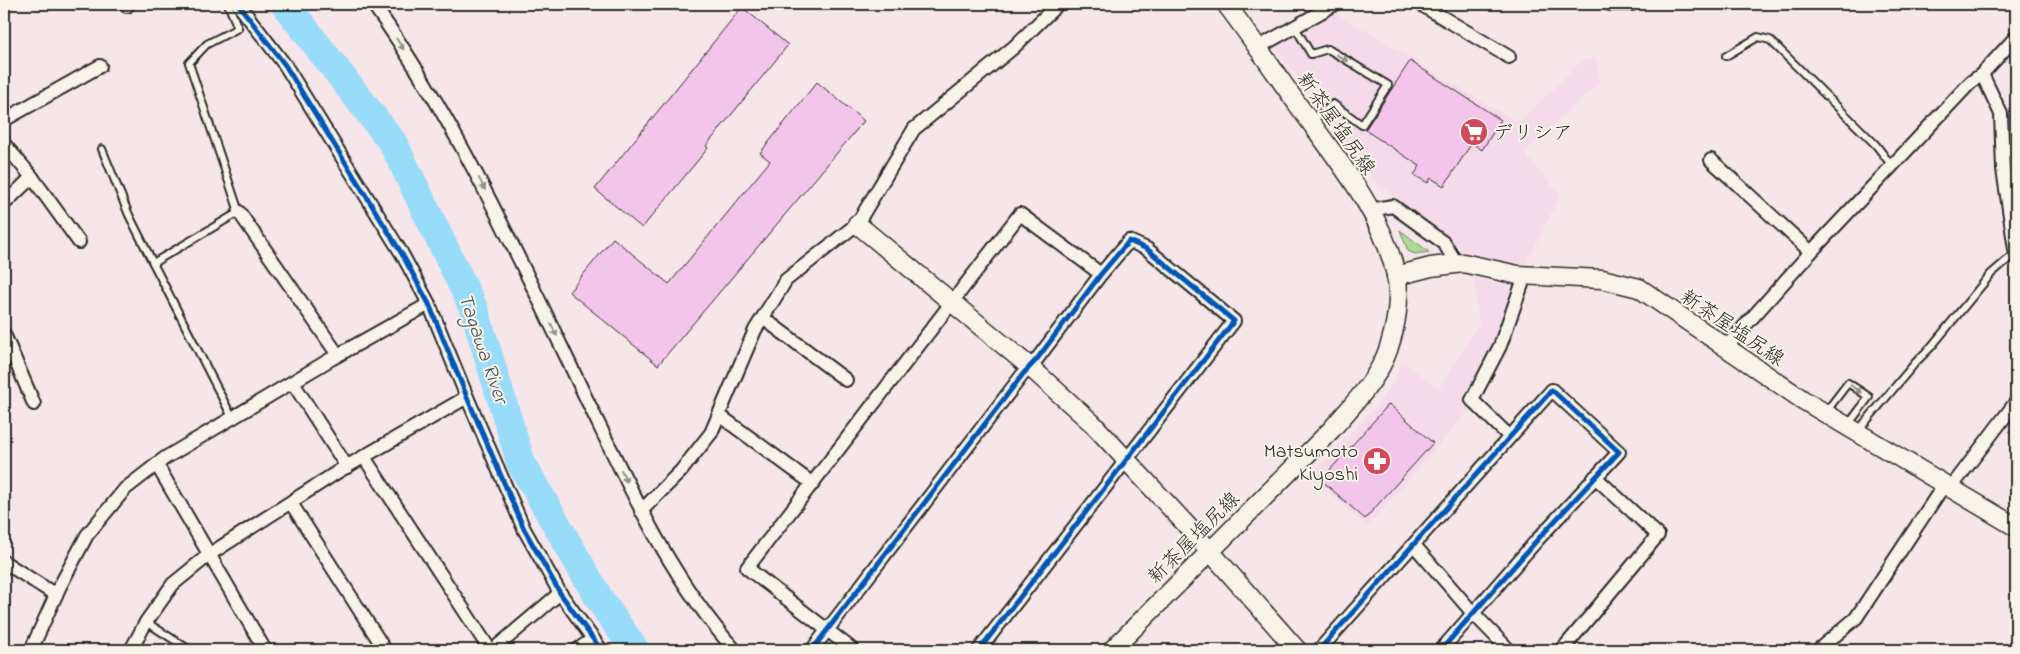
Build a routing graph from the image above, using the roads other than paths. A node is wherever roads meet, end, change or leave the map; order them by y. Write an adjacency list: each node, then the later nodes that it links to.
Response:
1 (228, 4): 28 (lane)
2 (238, 4): 39 (street)
3 (373, 4): 63 (street, one-way to 63)
4 (1058, 4): 29 (street)
5 (1226, 4): 12 (main road, 新茶屋塩尻線)
6 (1335, 4): 10 (street)
7 (1420, 4): 14 (street)
8 (1610, 4): 9 (street)
9 (1631, 4)
10 (1295, 26): 12 (street); 18 (lane, one-way to 18)
11 (2016, 36): 16 (street)
12 (1259, 47): 18 (main road, 新茶屋塩尻線)
13 (1726, 56): 24 (lane)
14 (1509, 57)
15 (100, 66): 17 (street)
16 (1982, 74): 22 (street); 24 (street)
17 (4, 120)
18 (1310, 122): 27 (main road, 新茶屋塩尻線)
19 (4, 144): 25 (street)
20 (2016, 145): 22 (street)
21 (102, 149): 33 (lane)
22 (2002, 153): 32 (street)
23 (1711, 160): 31 (street)
24 (1892, 166): 31 (street)
25 (32, 177): 26 (street); 30 (street)
26 (4, 204)
27 (1369, 210): 34 (street); 36 (main road, 新茶屋塩尻線)
28 (239, 212): 33 (lane); 43 (street)
29 (857, 224): 38 (main road); 40 (street)
30 (79, 242)
31 (1811, 252): 42 (street)
32 (2016, 255): 53 (lane)
33 (153, 263): 52 (lane)
34 (1457, 264): 36 (main road, 新茶屋塩尻線); 37 (main road, 新茶屋塩尻線)
35 (1101, 274): 38 (street); 44 (street); 56 (street)
36 (1396, 276): 66 (main road, 新茶屋塩尻線)
37 (1525, 276): 42 (main road, 新茶屋塩尻線); 54 (street)
38 (953, 303): 44 (main road); 60 (street)
39 (429, 304): 43 (street); 47 (street)
40 (762, 318): 45 (street); 51 (street)
41 (4, 334): 49 (street)
42 (1725, 348): 50 (main road, 新茶屋塩尻線)
43 (338, 355): 46 (street)
44 (1030, 367): 56 (main road); 73 (street)
45 (846, 380)
46 (293, 383): 52 (street); 58 (street)
47 (466, 396): 55 (street); 69 (street)
48 (2016, 402): 61 (street)
49 (34, 404)
50 (1825, 414): 53 (main road, 新茶屋塩尻線); 53 (lane, one-way to 53)
51 (720, 415): 60 (street); 63 (street)
52 (233, 419): 57 (street)
53 (1851, 430): 61 (main road, 新茶屋塩尻線)
54 (1509, 436): 59 (street); 65 (street)
55 (364, 457): 58 (street); 80 (street)
56 (1127, 458): 66 (main road); 86 (street)
57 (157, 465): 67 (street); 70 (street)
58 (347, 467): 62 (street)
59 (1595, 477): 71 (street); 92 (street)
60 (813, 484): 73 (street)
61 (1947, 486): 64 (main road, 新茶屋塩尻線); 93 (street)
62 (291, 503): 67 (street); 79 (street)
63 (641, 511): 83 (street)
64 (2016, 526)
65 (1414, 545): 71 (street); 89 (street)
66 (1210, 550): 87 (main road, 新茶屋塩尻線); 88 (main road)
67 (210, 554): 72 (street); 78 (street)
68 (4, 562): 70 (street)
69 (560, 593): 74 (street); 80 (street)
70 (56, 596): 75 (street)
71 (1472, 612): 90 (street); 91 (street)
72 (146, 622): 76 (street); 77 (lane)
73 (828, 631): 84 (street); 85 (street)
74 (593, 640): 81 (street); 82 (street)
75 (31, 650)
76 (131, 650)
77 (190, 650)
78 (265, 650)
79 (384, 650)
80 (492, 650)
81 (577, 650)
82 (601, 650)
83 (735, 650)
84 (812, 650)
85 (854, 650)
86 (979, 650)
87 (1112, 650)
88 (1297, 650)
89 (1319, 650)
90 (1440, 650)
91 (1509, 650)
92 (1562, 650)
93 (1818, 650)

